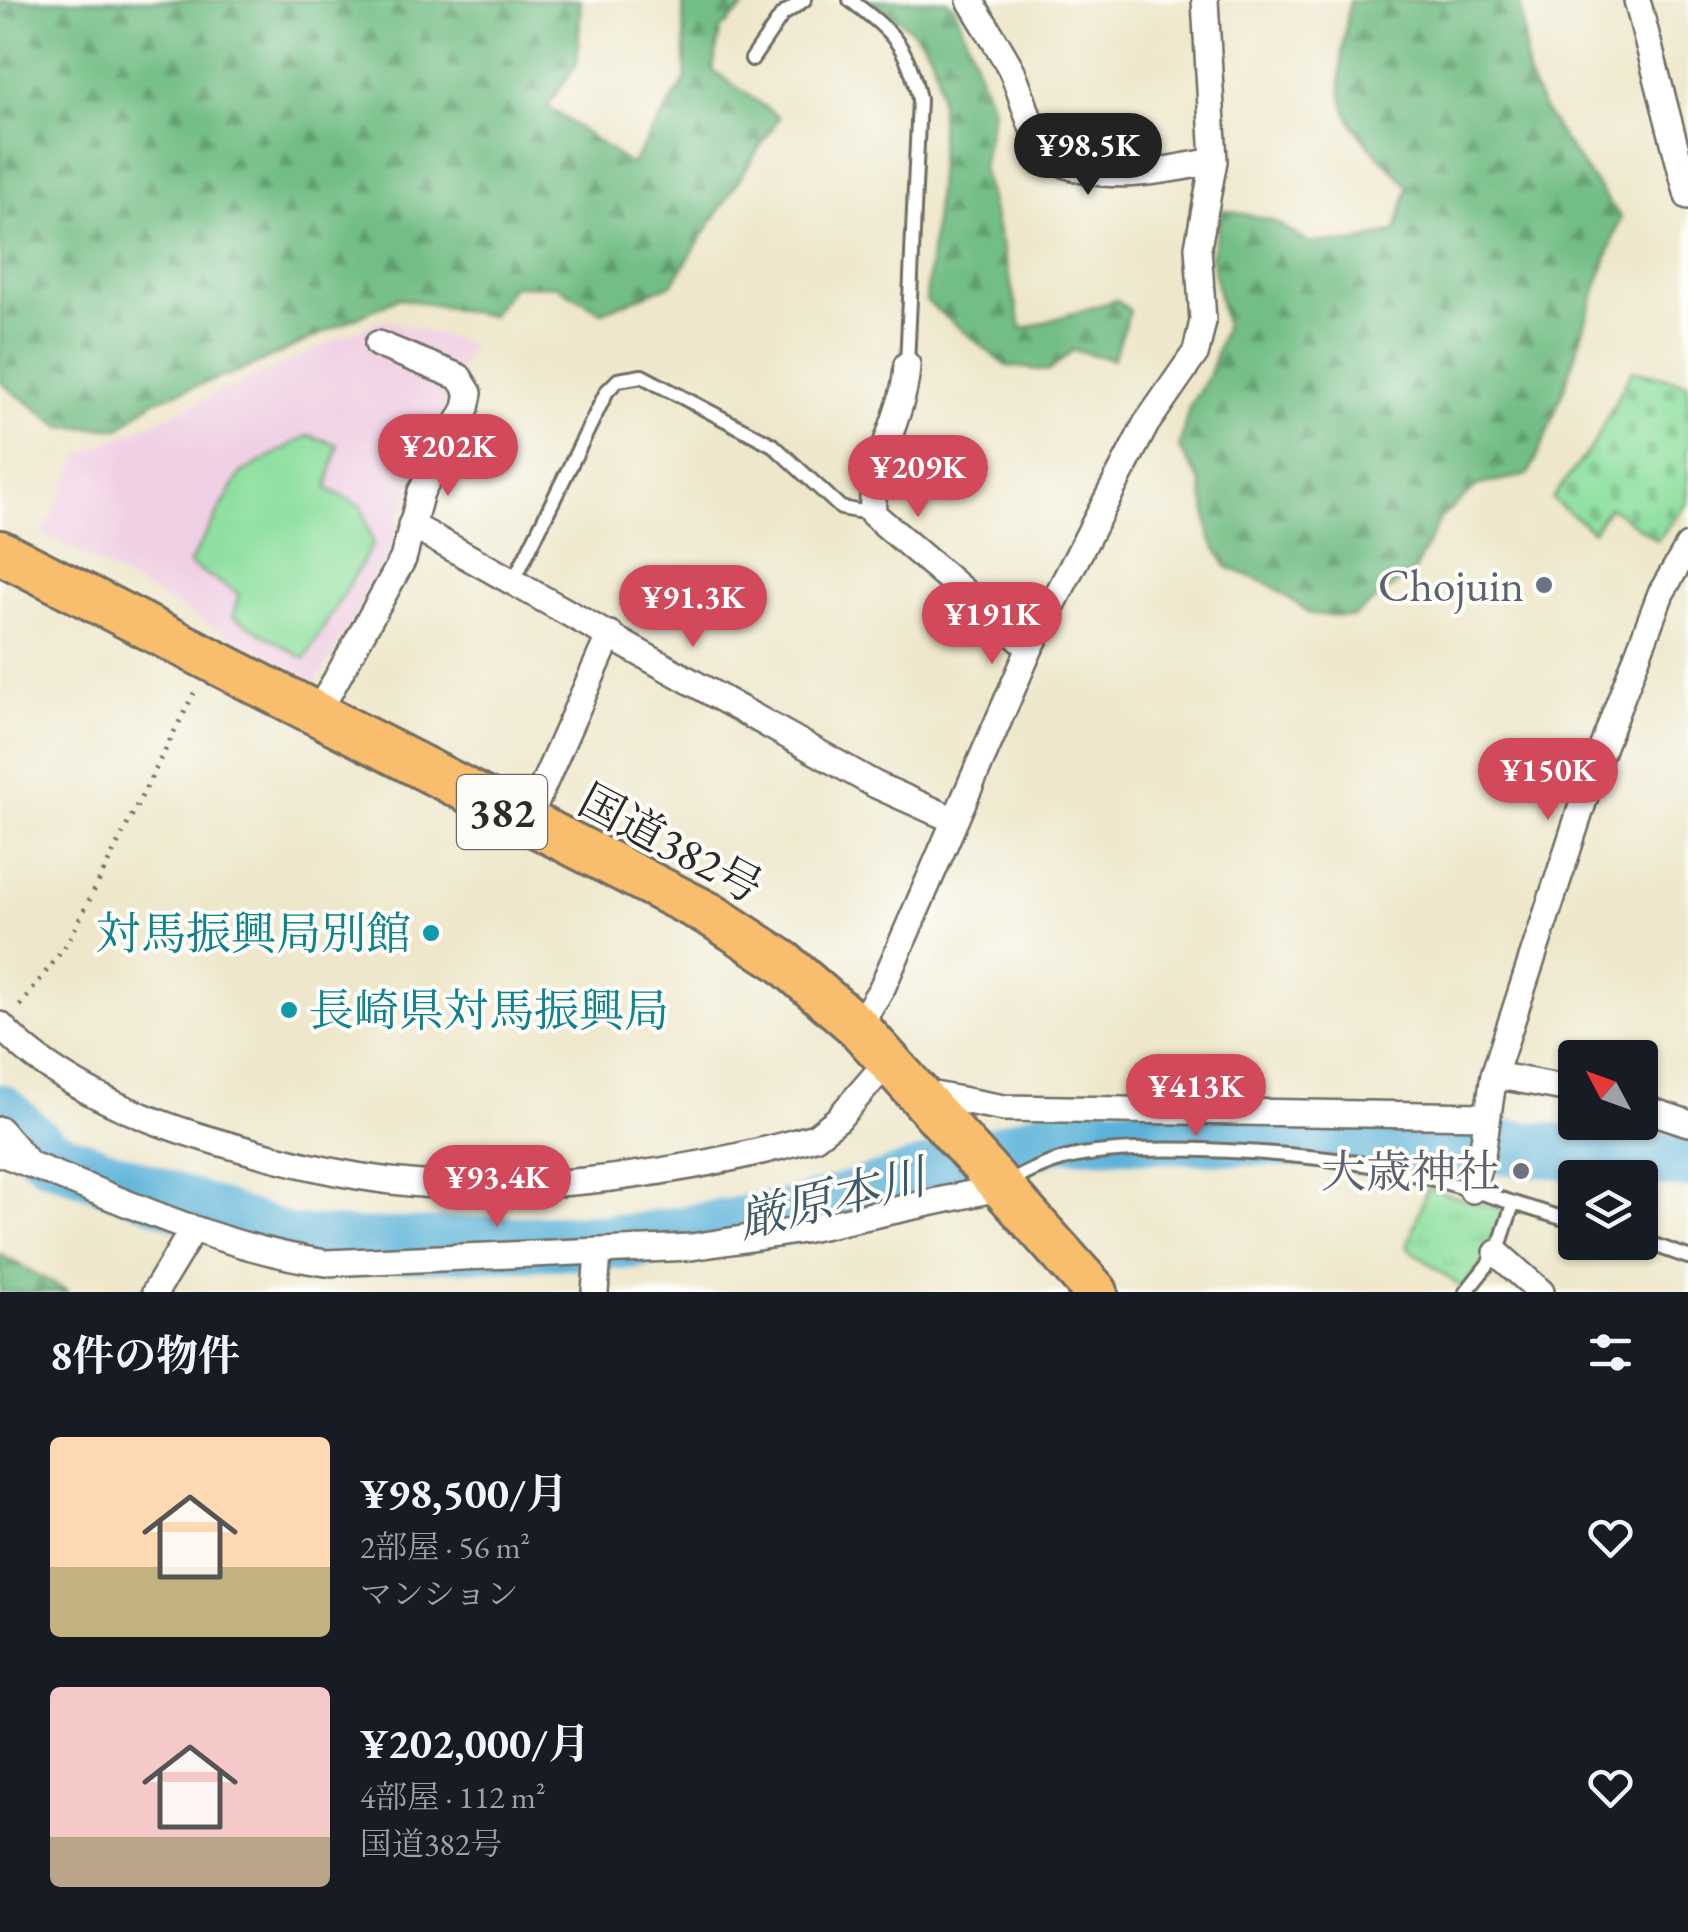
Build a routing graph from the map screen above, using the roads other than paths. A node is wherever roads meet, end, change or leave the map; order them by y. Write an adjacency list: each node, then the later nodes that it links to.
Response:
1 (804, 0): 6 (lane)
2 (850, 0): 10 (lane)
3 (970, 0): 7 (street)
4 (1205, 0): 7 (street)
5 (1637, 0): 8 (street)
6 (752, 60)
7 (1214, 162): 17 (street)
8 (1688, 196)
9 (378, 344): 12 (street)
10 (907, 365): 11 (street)
11 (873, 514): 15 (lane); 17 (street)
12 (410, 526): 15 (street); 18 (street)
13 (1688, 547): 23 (street)
14 (0, 552): 18 (highway, 国道382号 / 382)
15 (514, 580): 16 (street)
16 (610, 634): 19 (street); 20 (street)
17 (1030, 648): 19 (street)
18 (316, 716): 20 (highway, 国道382号 / 382)
19 (954, 820): 22 (street)
20 (526, 824): 22 (highway, 国道382号 / 382)
21 (1, 1026): 24 (street)
22 (858, 1027): 24 (highway, 国道382号 / 382)
23 (1494, 1075): 25 (street); 27 (street)
24 (900, 1076): 27 (street); 32 (highway, 国道382号 / 382)
25 (1558, 1087)
26 (1658, 1113): 28 (street)
27 (1485, 1122): 33 (street)
28 (1688, 1124)
29 (0, 1130): 31 (street)
30 (0, 1154): 31 (street)
31 (30, 1164): 36 (street)
32 (998, 1182): 33 (lane); 38 (street); 43 (highway, 国道382号 / 382)
33 (1472, 1190): 34 (lane)
34 (1512, 1204): 35 (lane); 39 (lane)
35 (1558, 1217)
36 (192, 1231): 38 (street); 41 (street)
37 (1658, 1246): 40 (lane)
38 (598, 1253): 42 (street)
39 (1497, 1253): 44 (lane); 45 (street)
40 (1688, 1257)
41 (155, 1292)
42 (595, 1292)
43 (1096, 1292)
44 (1466, 1292)
45 (1541, 1292)

